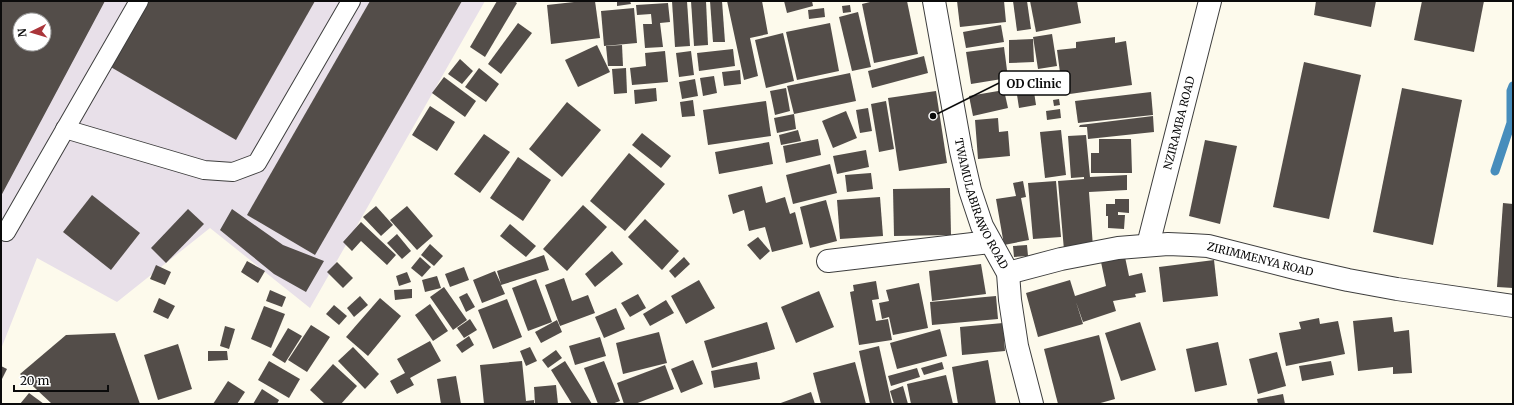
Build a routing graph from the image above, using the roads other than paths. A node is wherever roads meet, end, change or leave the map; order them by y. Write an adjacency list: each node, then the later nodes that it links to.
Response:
1 (139, 1): 5 (lane)
2 (351, 1): 5 (lane)
3 (934, 1): 7 (street, TWAMULABIRAWO ROAD)
4 (1210, 1): 8 (street, NZIRAMBA ROAD)
5 (65, 129): 6 (lane)
6 (6, 232)
7 (990, 242): 9 (street); 10 (street, TWAMULABIRAWO ROAD)
8 (1148, 245): 10 (street, ZIRIMMENYA ROAD); 11 (street, ZIRIMMENYA ROAD)
9 (828, 261)
10 (1008, 273): 12 (street, TWAMULABIRAWO ROAD)
11 (1513, 306)
12 (1032, 404)

